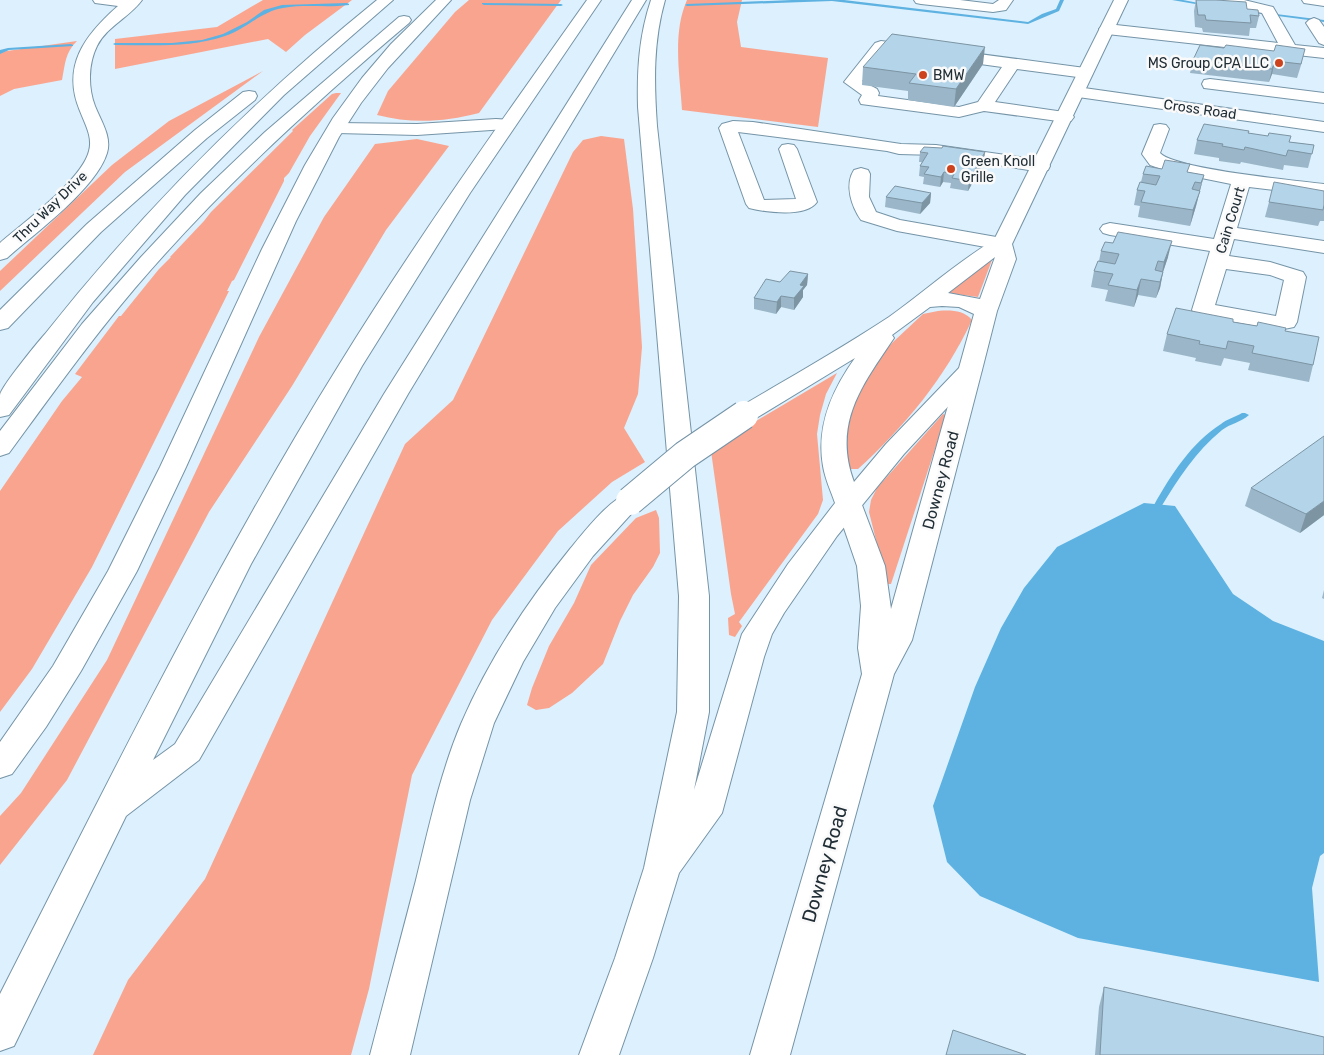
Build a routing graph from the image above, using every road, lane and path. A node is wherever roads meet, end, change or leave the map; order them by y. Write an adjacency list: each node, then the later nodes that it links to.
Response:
1 (100, 0): 13 (main road)
2 (386, 0): 17 (main road)
3 (428, 0): 48 (main road)
4 (444, 0): 30 (main road)
5 (594, 0): 28 (main road)
6 (639, 0): 52 (main road)
7 (658, 0): 53 (main road)
8 (921, 0): 9 (main road)
9 (1006, 0)
10 (1121, 0): 16 (main road)
11 (1225, 0): 19 (main road)
12 (1309, 0): 14 (main road)
13 (133, 1): 41 (main road, Thru Way Drive)
14 (1324, 2)
15 (1314, 23): 18 (main road)
16 (1107, 29): 19 (main road); 22 (main road)
17 (340, 36): 44 (main road); 47 (main road)
18 (1324, 40)
19 (1289, 49): 20 (main road)
20 (1324, 53)
21 (1012, 64): 22 (main road); 26 (main road); 26 (main road)
22 (1086, 74): 24 (main road)
23 (1210, 84): 25 (main road)
24 (1076, 92): 27 (main road); 29 (main road, Cross Road)
25 (1324, 98)
26 (984, 106): 27 (main road)
27 (1065, 117): 34 (main road)
28 (506, 124): 30 (main road); 52 (main road)
29 (1324, 127)
30 (337, 128): 51 (main road)
31 (1160, 129): 35 (main road)
32 (733, 144): 32 (main road); 33 (main road)
33 (898, 149): 34 (main road); 38 (main road)
34 (1041, 166): 38 (main road)
35 (1242, 180): 36 (main road, Cain Court); 39 (main road, Cain Court)
36 (1324, 190)
37 (1110, 229): 39 (main road)
38 (1002, 244): 42 (main road); 43 (main road, Downey Road)
39 (1222, 247): 39 (main road, Cain Court); 40 (main road)
40 (1324, 248)
41 (0, 254)
42 (926, 301): 43 (main road); 45 (main road)
43 (986, 311): 46 (main road, Downey Road)
44 (0, 323)
45 (895, 323): 49 (main road, Downey Road); 55 (main road, bridge)
46 (970, 370): 49 (main road); 50 (main road, Downey Road)
47 (0, 410)
48 (0, 448)
49 (849, 505): 50 (main road, Downey Road); 53 (main road)
50 (878, 674): 57 (main road, Downey Road)
51 (0, 766)
52 (113, 808): 54 (main road)
53 (662, 868): 56 (main road)
54 (0, 1034)
55 (390, 1055)
56 (599, 1055)
57 (770, 1055)

